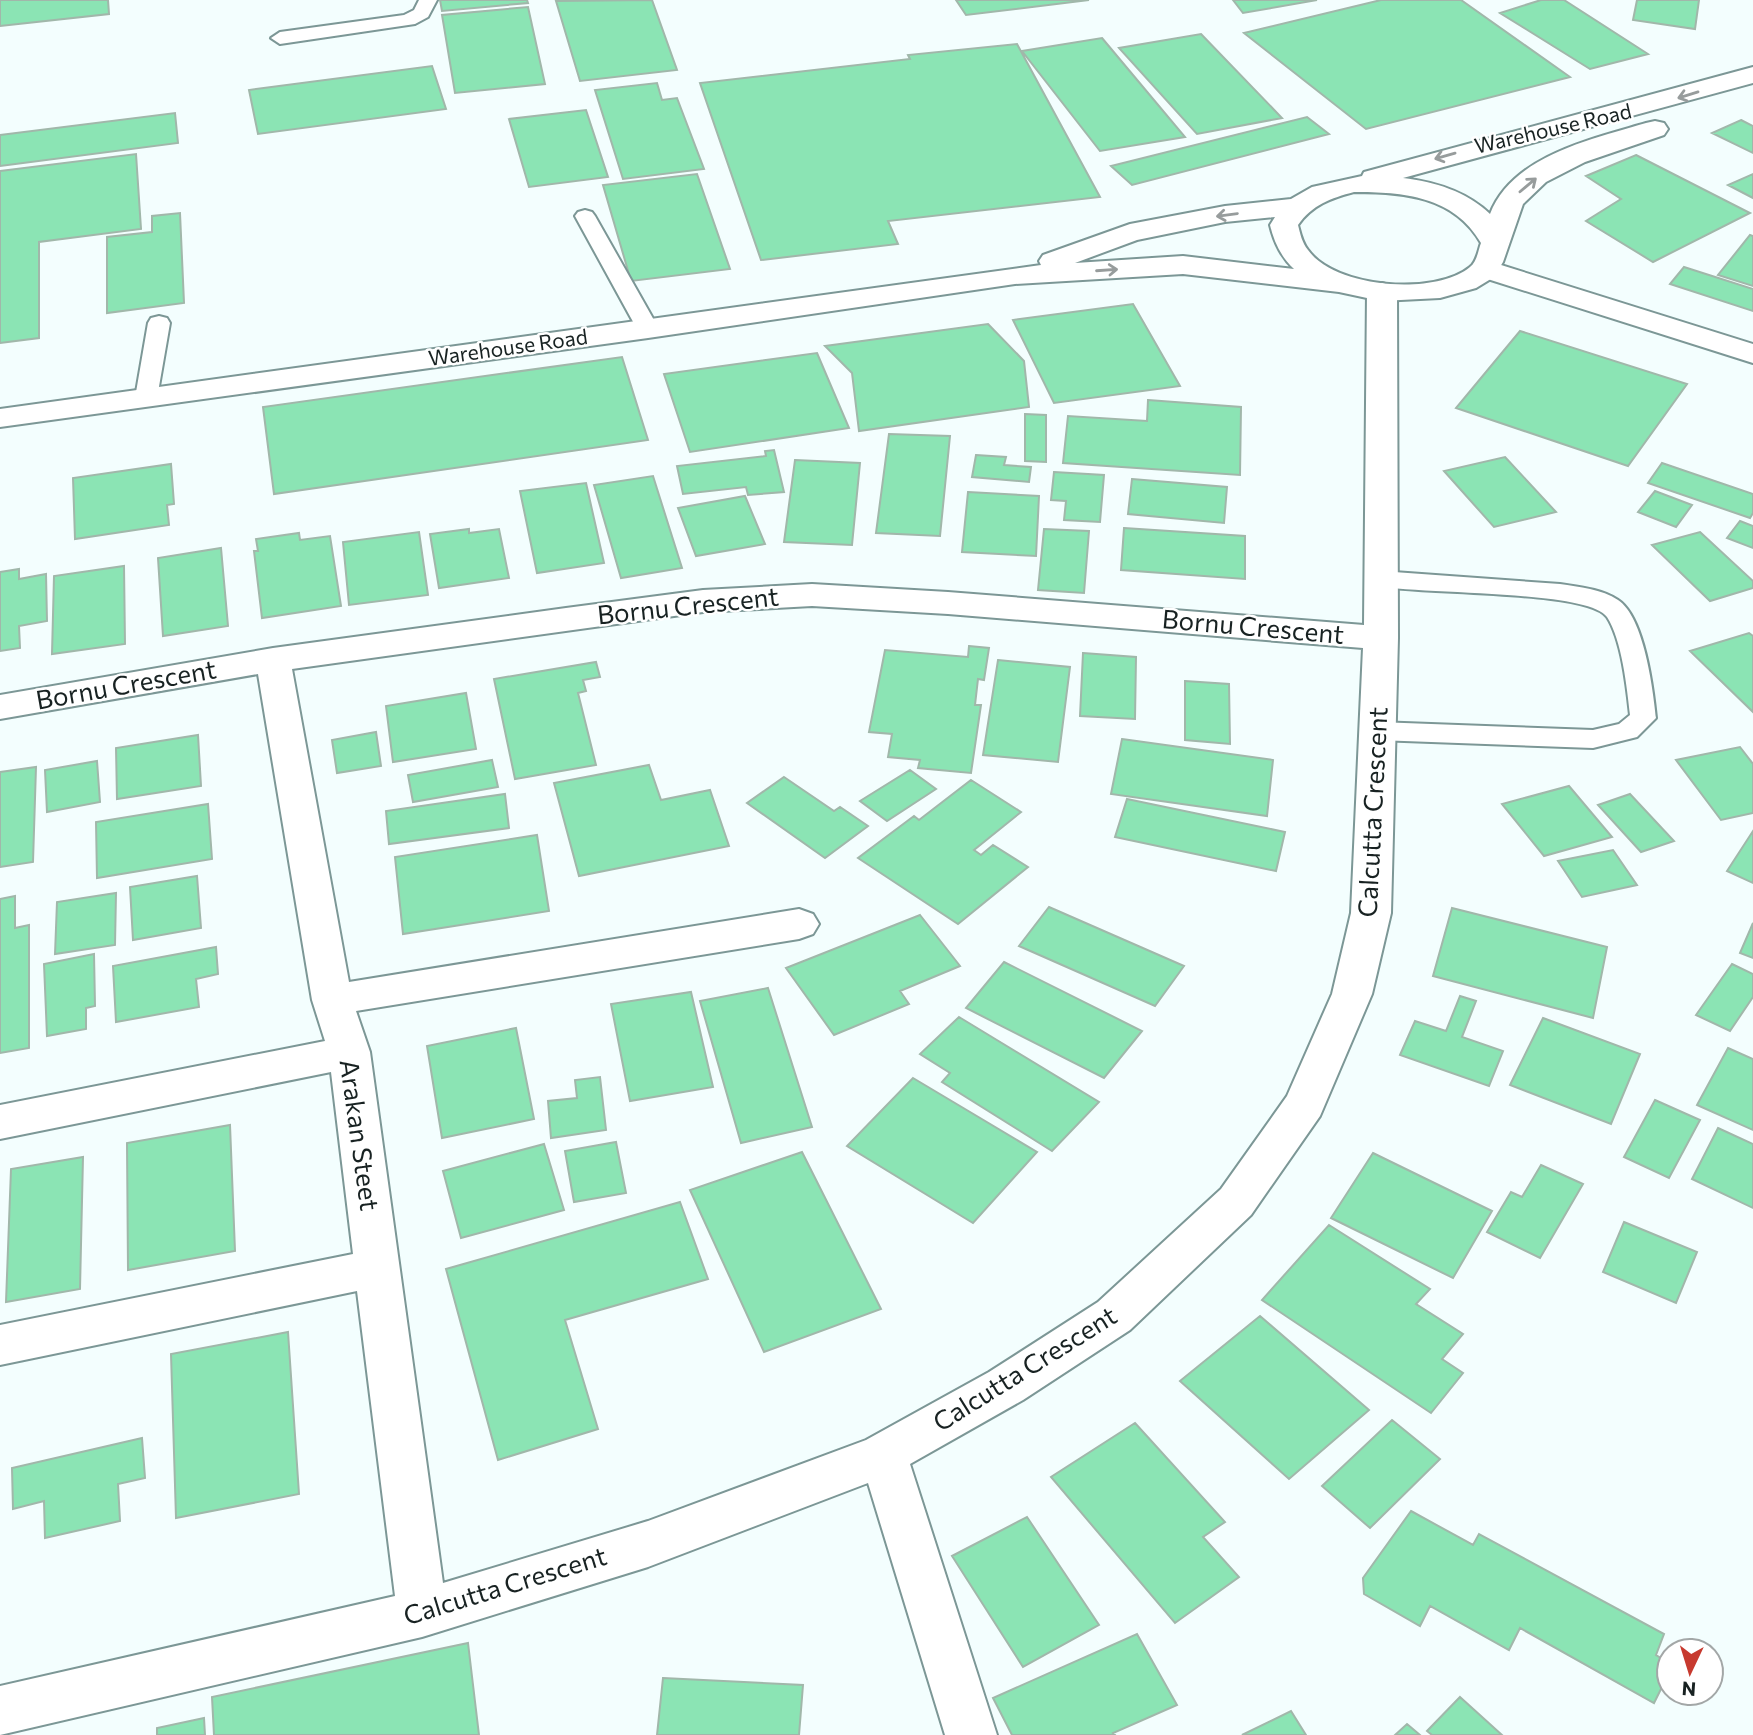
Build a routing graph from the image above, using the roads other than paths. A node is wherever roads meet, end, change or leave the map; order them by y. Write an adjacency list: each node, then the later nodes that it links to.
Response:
1 (428, 0): 2 (lane)
2 (280, 38)
3 (1753, 75): 5 (street, Warehouse Road, one-way to 5)
4 (1753, 98): 8 (street, Warehouse Road, one-way to 4)
5 (1354, 184): 6 (street); 8 (street)
6 (1294, 207): 9 (street, Warehouse Road, one-way to 9); 10 (street)
7 (585, 216): 12 (lane)
8 (1490, 256): 10 (street, Warehouse Road); 13 (street)
9 (1015, 275): 10 (street, Warehouse Road, one-way to 10); 12 (street, Warehouse Road)
10 (1361, 287): 16 (street, Calcutta Crescent)
11 (159, 323): 14 (lane)
12 (648, 329): 14 (street, Warehouse Road)
13 (1753, 354)
14 (146, 398): 15 (street, Warehouse Road)
15 (0, 418)
16 (1380, 579): 17 (street, Calcutta Crescent); 20 (lane)
17 (1381, 638): 18 (street, Bornu Crescent); 20 (street, Calcutta Crescent)
18 (273, 660): 19 (street, Bornu Crescent); 22 (street, Arakan Steet)
19 (0, 707)
20 (1377, 731): 27 (street, Calcutta Crescent)
21 (799, 925): 22 (street)
22 (332, 1000): 23 (street, Arakan Steet)
23 (349, 1052): 24 (street); 25 (street, Arakan Steet)
24 (0, 1122)
25 (376, 1268): 26 (street); 28 (street, Arakan Steet)
26 (0, 1345)
27 (883, 1455): 28 (street, Calcutta Crescent); 30 (street)
28 (422, 1613): 29 (street, Calcutta Crescent)
29 (0, 1712)
30 (971, 1735)

